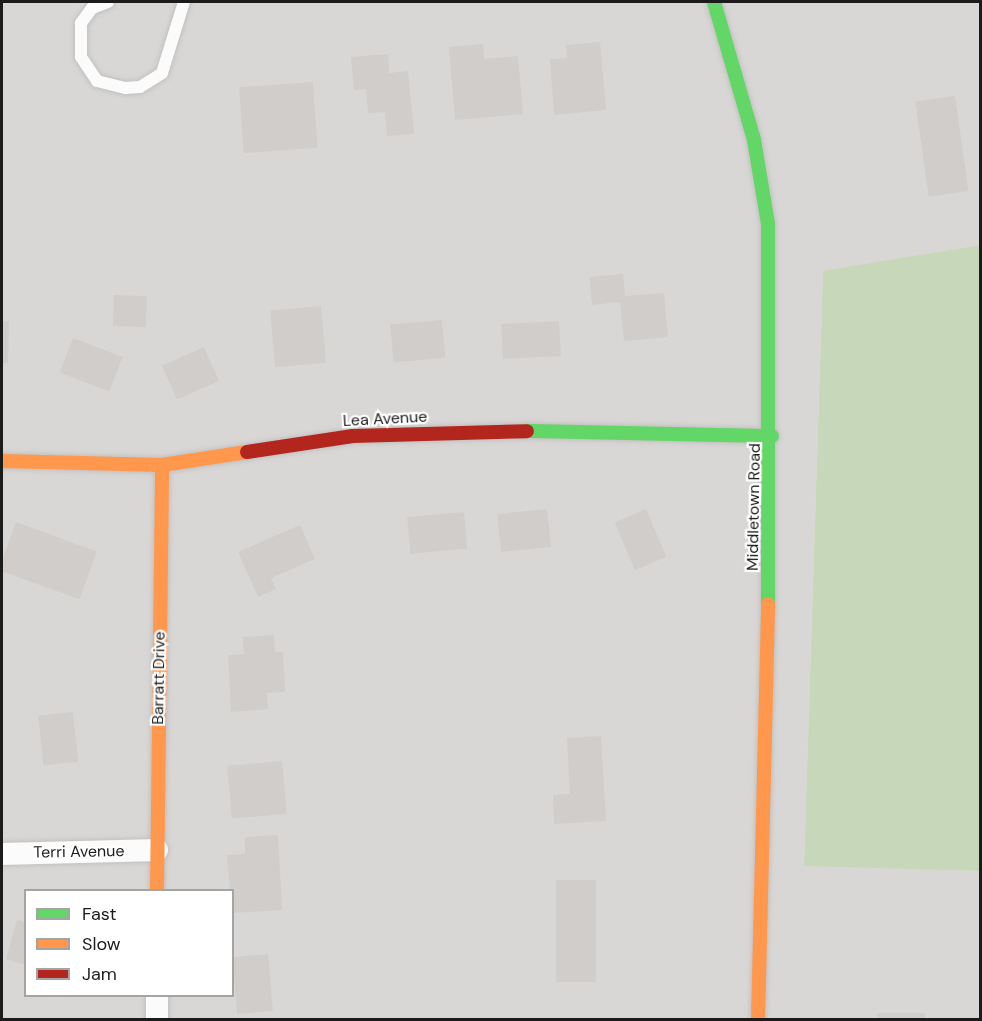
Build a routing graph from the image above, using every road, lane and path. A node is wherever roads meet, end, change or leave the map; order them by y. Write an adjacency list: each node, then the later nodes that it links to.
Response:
1 (108, 2): 2 (lane)
2 (184, 2)
3 (714, 2): 4 (street, Middletown Road)
4 (772, 436): 6 (street, Lea Avenue); 12 (street, Middletown Road)
5 (2, 461): 6 (street, Lea Avenue)
6 (162, 465): 7 (street, Barratt Drive)
7 (157, 850): 8 (street, Terri Avenue); 9 (street, Barratt Drive)
8 (2, 854)
9 (157, 889)
10 (157, 997): 11 (street)
11 (157, 1020)
12 (758, 1020)

